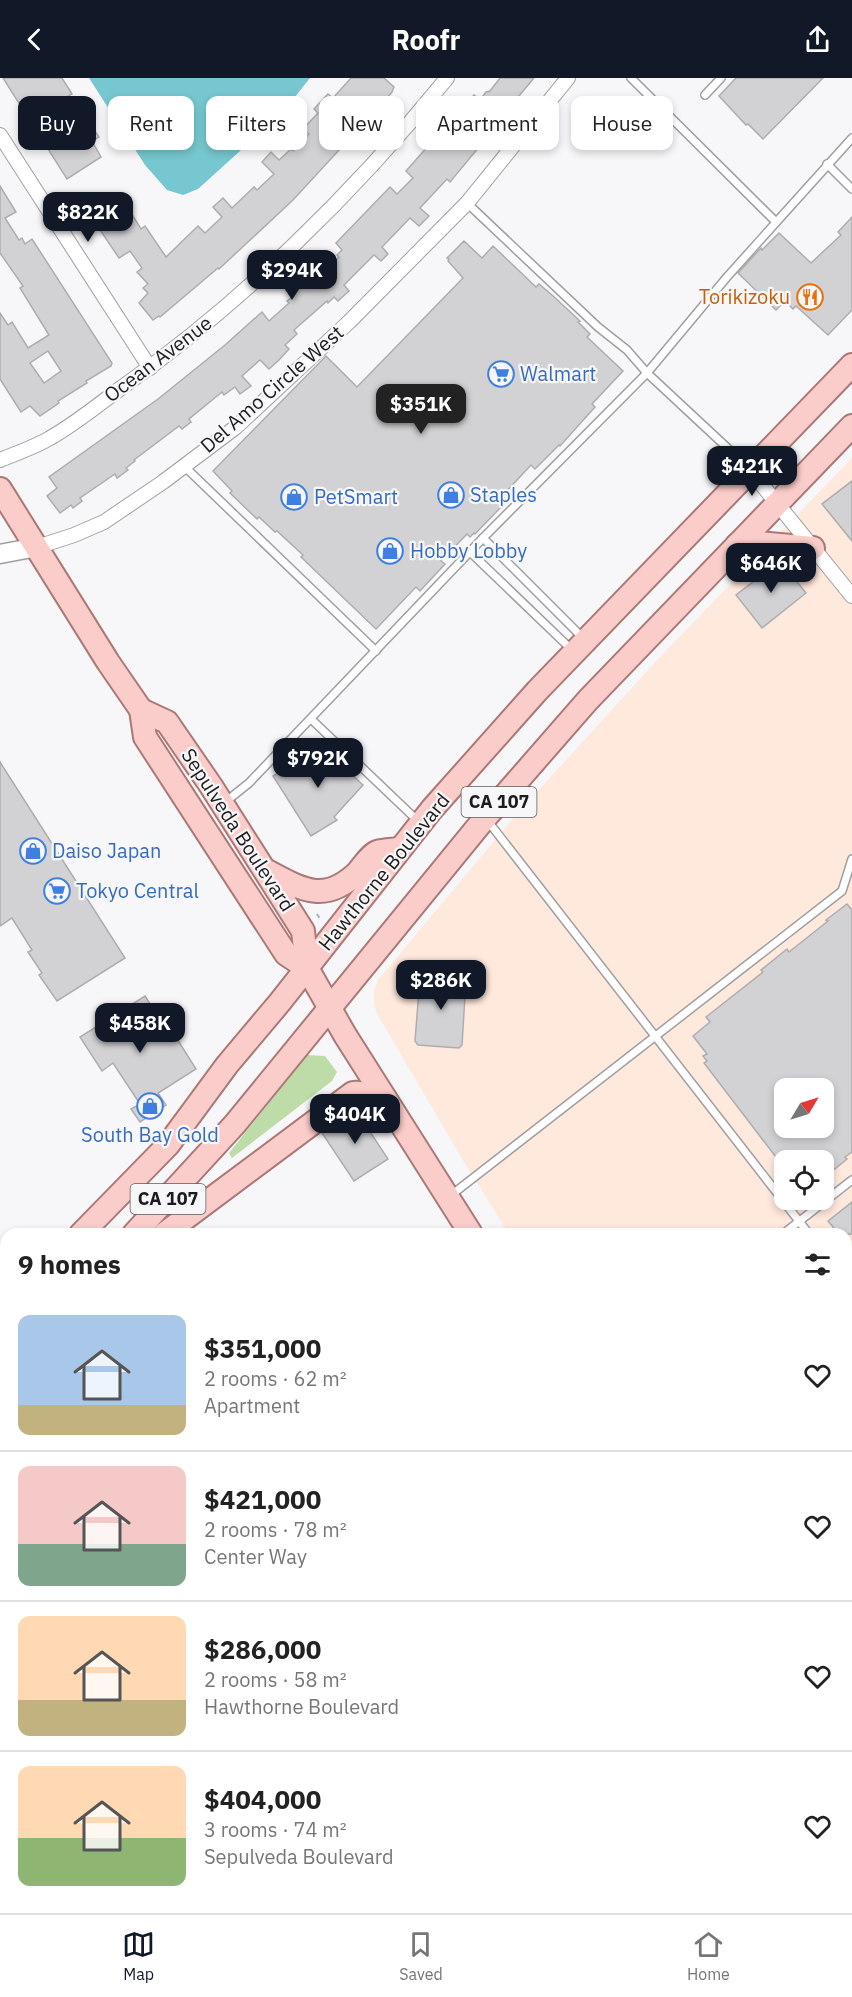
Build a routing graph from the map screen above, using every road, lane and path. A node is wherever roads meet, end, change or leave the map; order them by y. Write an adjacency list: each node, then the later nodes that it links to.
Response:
1 (447, 78): 13 (street, Ocean Avenue)
2 (568, 78): 10 (street, Del Amo Circle West)
3 (631, 78): 11 (lane)
4 (722, 78): 5 (lane)
5 (705, 95)
6 (0, 135): 13 (street)
7 (852, 138): 8 (lane)
8 (827, 164): 9 (lane); 11 (lane)
9 (852, 189)
10 (467, 203): 14 (lane); 17 (street, Del Amo Circle West)
11 (777, 222): 14 (lane)
12 (852, 365): 18 (main road, Hawthorne Boulevard / CA 107)
13 (150, 368): 16 (street, Ocean Avenue)
14 (647, 372): 18 (lane); 21 (lane)
15 (852, 426): 20 (main road, CA 107)
16 (0, 460)
17 (184, 466): 23 (street, Del Amo Circle West); 29 (lane)
18 (750, 470): 20 (street); 28 (main road, Hawthorne Boulevard / CA 107)
19 (0, 489): 23 (main road, Sepulveda Boulevard)
20 (778, 504): 22 (main road, CA 107); 24 (street)
21 (483, 538): 25 (lane); 28 (lane)
22 (737, 545): 24 (main road); 33 (main road, CA 107)
23 (37, 547): 26 (street); 30 (main road, Sepulveda Boulevard)
24 (813, 548): 27 (street)
25 (470, 552): 28 (lane); 29 (lane)
26 (0, 554)
27 (852, 596)
28 (580, 646): 34 (main road, Hawthorne Boulevard / CA 107)
29 (376, 651): 31 (lane)
30 (141, 710): 32 (main road, Sepulveda Boulevard); 40 (main road, Sepulveda Boulevard)
31 (311, 719): 32 (lane); 34 (lane)
32 (222, 804): 37 (main road, Sepulveda Boulevard)
33 (485, 818): 41 (main road, CA 107); 42 (lane)
34 (421, 824): 35 (main road, Hawthorne Boulevard / CA 107)
35 (400, 849): 37 (main road); 40 (main road, Hawthorne Boulevard / CA 107)
36 (852, 859): 42 (lane)
37 (263, 869): 40 (main road, Sepulveda Boulevard)
38 (316, 914): 39 (path)
39 (320, 919)
40 (307, 968): 41 (main road, Sepulveda Boulevard); 47 (main road, Hawthorne Boulevard / CA 107)
41 (330, 1008): 43 (main road, Sepulveda Boulevard); 48 (main road, CA 107)
42 (656, 1037): 45 (lane); 46 (lane)
43 (394, 1114): 45 (main road, Sepulveda Boulevard); 49 (main road)
44 (852, 1180): 46 (lane)
45 (448, 1198): 50 (main road, Sepulveda Boulevard)
46 (799, 1222): 51 (lane); 52 (lane)
47 (87, 1228)
48 (140, 1228)
49 (172, 1228)
50 (467, 1228)
51 (791, 1228)
52 (804, 1228)

